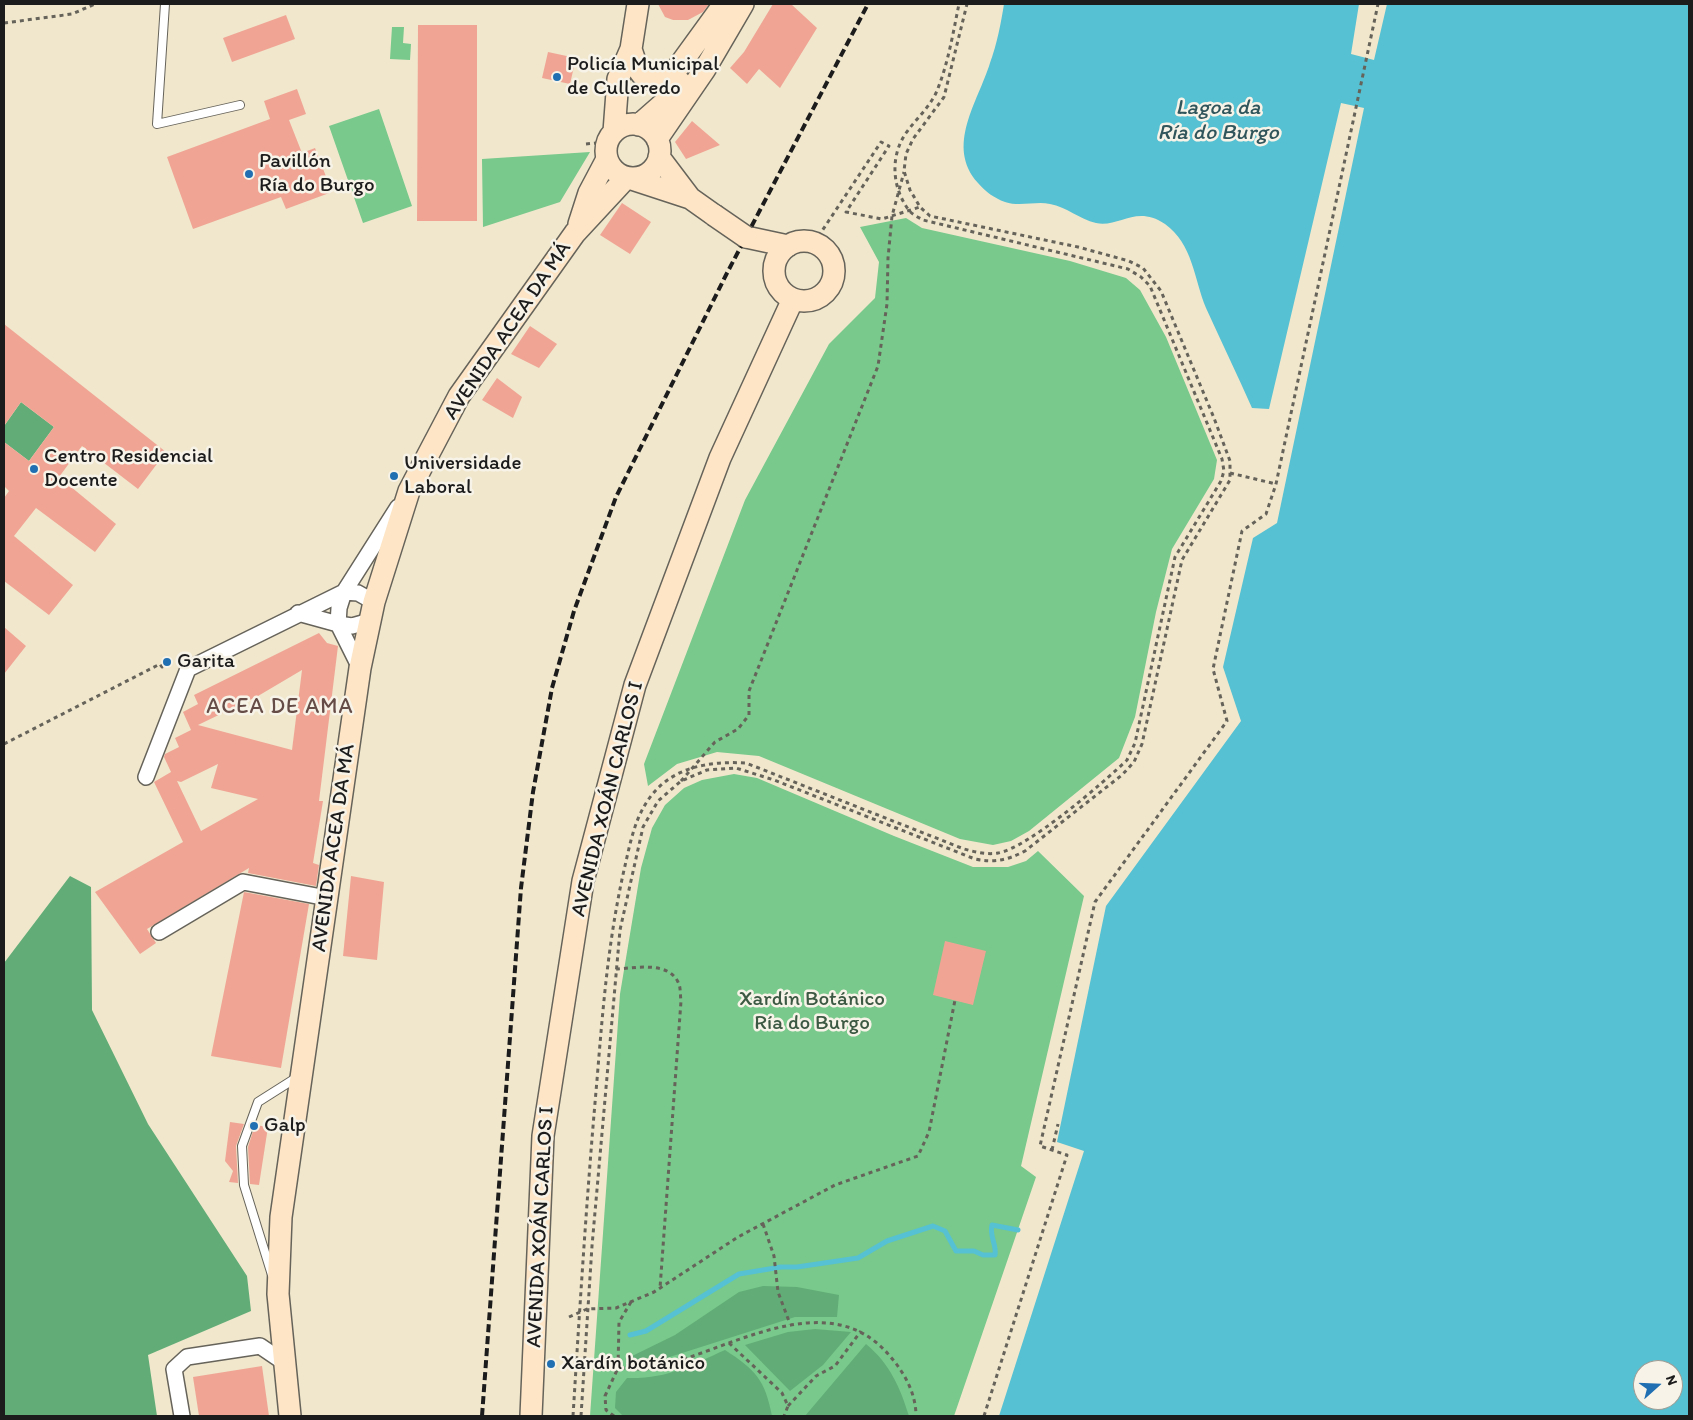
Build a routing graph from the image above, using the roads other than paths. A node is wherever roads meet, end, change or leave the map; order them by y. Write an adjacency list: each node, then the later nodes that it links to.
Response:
1 (165, 4): 7 (lane)
2 (638, 4): 6 (main road)
3 (724, 4): 6 (main road)
4 (728, 4): 8 (main road)
5 (743, 4): 9 (main road)
6 (629, 56): 8 (main road)
7 (240, 105)
8 (617, 137): 9 (main road); 10 (main road); 12 (main road, AVENIDA ACEA DA MÁ)
9 (658, 148): 10 (main road); 11 (main road)
10 (629, 178): 11 (main road); 12 (main road, AVENIDA ACEA DA MÁ)
11 (690, 198): 13 (main road, bridge)
12 (575, 233): 17 (main road, AVENIDA ACEA DA MÁ)
13 (746, 237): 14 (main road); 15 (main road)
14 (788, 246): 15 (main road); 16 (main road)
15 (774, 266): 16 (main road)
16 (793, 299): 33 (main road, AVENIDA XOÁN CARLOS I)
17 (409, 492): 18 (street); 19 (main road, AVENIDA ACEA DA MÁ)
18 (344, 592): 19 (street); 20 (street); 21 (street)
19 (372, 611): 21 (street); 22 (main road, AVENIDA ACEA DA MÁ)
20 (298, 612): 21 (street); 23 (street)
21 (338, 624): 22 (street)
22 (360, 668): 24 (main road, AVENIDA ACEA DA MÁ)
23 (146, 777)
24 (326, 898): 25 (street); 26 (main road, AVENIDA ACEA DA MÁ)
25 (159, 932)
26 (300, 1075): 27 (main road, AVENIDA ACEA DA MÁ); 27 (lane)
27 (278, 1294): 28 (main road, AVENIDA ACEA DA MÁ)
28 (282, 1337): 29 (main road); 32 (main road)
29 (285, 1363): 30 (street); 31 (main road)
30 (182, 1416)
31 (290, 1416)
32 (306, 1416)
33 (530, 1416)

